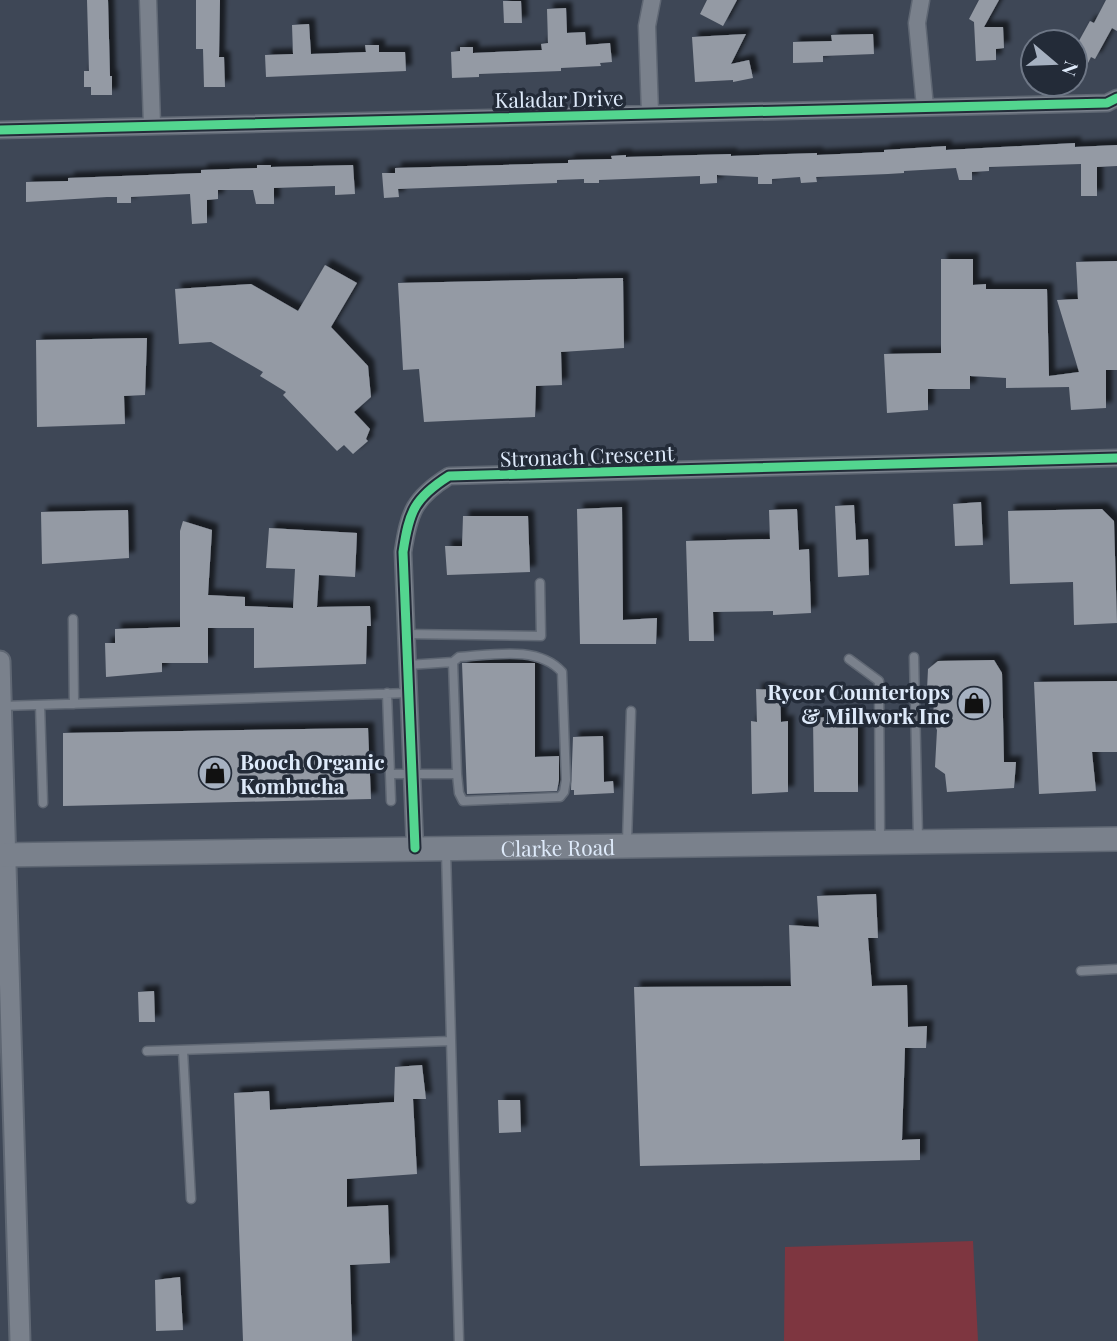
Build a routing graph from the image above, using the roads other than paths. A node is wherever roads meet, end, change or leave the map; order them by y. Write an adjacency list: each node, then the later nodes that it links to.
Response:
1 (148, 0): 7 (street)
2 (652, 0): 6 (street)
3 (921, 0): 5 (street)
4 (1117, 98): 5 (street, Kaladar Drive)
5 (925, 107): 6 (street, Kaladar Drive)
6 (650, 113): 7 (street, Kaladar Drive)
7 (152, 125): 8 (street, Kaladar Drive)
8 (0, 130)
9 (1117, 458): 12 (street, Stronach Crescent)
10 (540, 583): 12 (lane)
11 (73, 619): 20 (lane)
12 (406, 634): 17 (street, Stronach Crescent)
13 (914, 657): 30 (lane)
14 (849, 659): 31 (lane)
15 (0, 661): 22 (street)
16 (453, 662): 17 (lane); 26 (lane); 26 (lane)
17 (408, 664): 18 (street, Stronach Crescent)
18 (409, 693): 19 (lane); 24 (street, Stronach Crescent)
19 (387, 694): 20 (lane); 25 (lane)
20 (74, 704): 21 (lane)
21 (40, 705): 22 (lane); 28 (lane)
22 (1, 706): 35 (street)
23 (631, 711): 32 (lane)
24 (412, 773): 25 (lane); 26 (lane); 33 (street, Stronach Crescent)
25 (390, 774): 27 (lane)
26 (457, 774)
27 (391, 801)
28 (43, 803)
29 (1117, 839): 30 (main road, Clarke Road)
30 (918, 841): 31 (main road, Clarke Road)
31 (880, 842): 32 (main road, Clarke Road)
32 (627, 845): 34 (main road, Clarke Road)
33 (415, 848): 34 (main road, Clarke Road); 35 (main road, Clarke Road)
34 (446, 848): 38 (lane)
35 (2, 855): 41 (street)
36 (1117, 969): 37 (lane)
37 (1082, 971)
38 (451, 1041): 40 (lane); 44 (lane)
39 (147, 1051): 40 (lane)
40 (183, 1051): 42 (lane)
41 (6, 1082): 43 (street)
42 (191, 1199)
43 (20, 1341)
44 (459, 1341)

